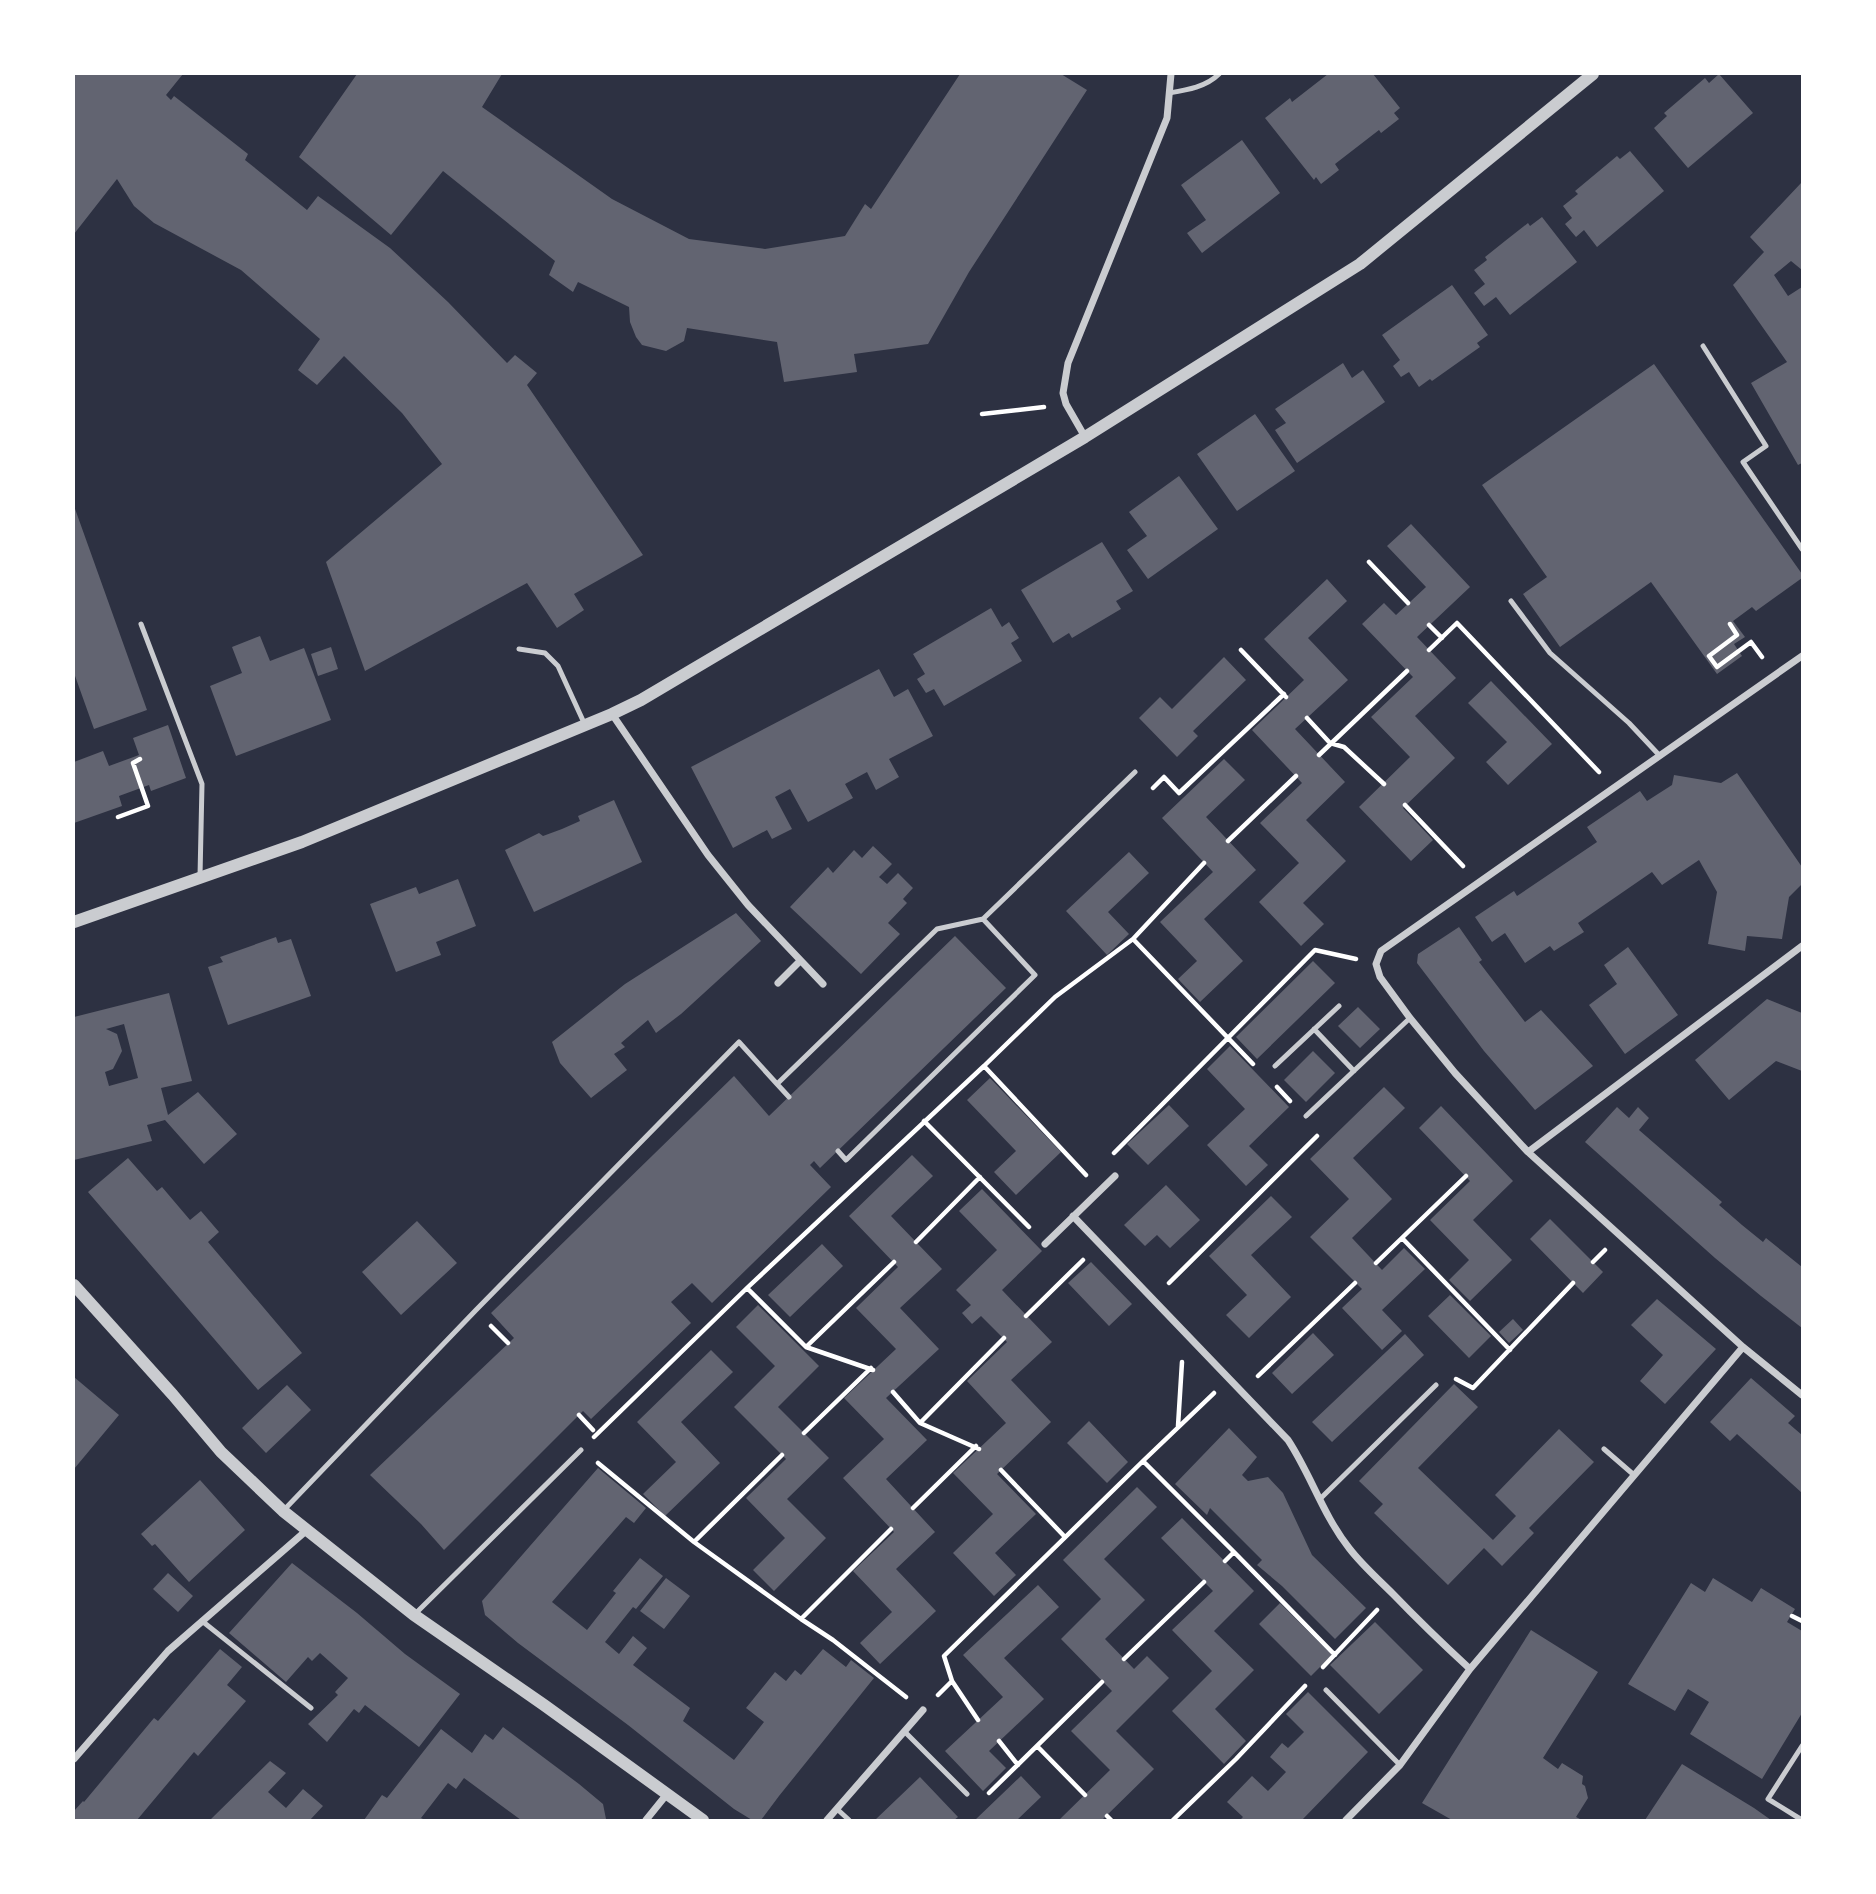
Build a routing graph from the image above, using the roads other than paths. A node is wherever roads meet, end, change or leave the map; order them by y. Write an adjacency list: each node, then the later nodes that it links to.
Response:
1 (1171, 74): 4 (street)
2 (1219, 74): 4 (lane)
3 (1594, 74): 6 (street)
4 (1169, 93): 6 (street)
5 (1703, 346): 7 (lane)
6 (1085, 437): 12 (street)
7 (1802, 549)
8 (1511, 601): 14 (lane)
9 (141, 624): 16 (lane)
10 (519, 649): 13 (lane)
11 (1802, 656): 14 (street)
12 (612, 714): 13 (street); 20 (street)
13 (585, 725): 16 (street)
14 (1660, 756): 24 (street)
15 (1135, 772): 17 (lane)
16 (200, 878): 18 (street)
17 (983, 919): 28 (lane); 31 (lane)
18 (74, 922)
19 (1802, 946): 32 (street)
20 (800, 961): 21 (street); 22 (street)
21 (778, 983)
22 (823, 984)
23 (1339, 1006): 25 (lane)
24 (1410, 1018): 27 (lane); 32 (street)
25 (1314, 1029): 26 (lane); 27 (lane)
26 (1275, 1066)
27 (1354, 1071): 30 (lane)
28 (777, 1084): 29 (lane); 44 (lane)
29 (789, 1097)
30 (1306, 1116)
31 (838, 1151)
32 (1528, 1152): 37 (street)
33 (1115, 1176): 34 (street)
34 (1073, 1216): 35 (street); 43 (street)
35 (1045, 1244)
36 (74, 1285): 44 (street)
37 (1743, 1347): 39 (street); 42 (street)
38 (1436, 1385): 43 (lane)
39 (1802, 1395)
40 (1604, 1449): 42 (lane)
41 (581, 1450): 46 (lane)
42 (1634, 1475): 48 (street)
43 (1320, 1499): 48 (street)
44 (282, 1511): 45 (street)
45 (307, 1531): 46 (street); 47 (street)
46 (414, 1615): 56 (street)
47 (202, 1620): 50 (lane); 54 (street)
48 (1470, 1669): 55 (street)
49 (1326, 1690): 55 (lane)
50 (311, 1708)
51 (923, 1710): 52 (street)
52 (905, 1732): 57 (lane); 58 (street)
53 (1802, 1746): 64 (lane)
54 (74, 1759)
55 (1400, 1765): 63 (street)
56 (667, 1794): 59 (street); 60 (street)
57 (967, 1794)
58 (837, 1808): 61 (street); 62 (lane)
59 (646, 1821)
60 (703, 1821)
61 (827, 1821)
62 (849, 1821)
63 (1346, 1821)
64 (1802, 1821)

